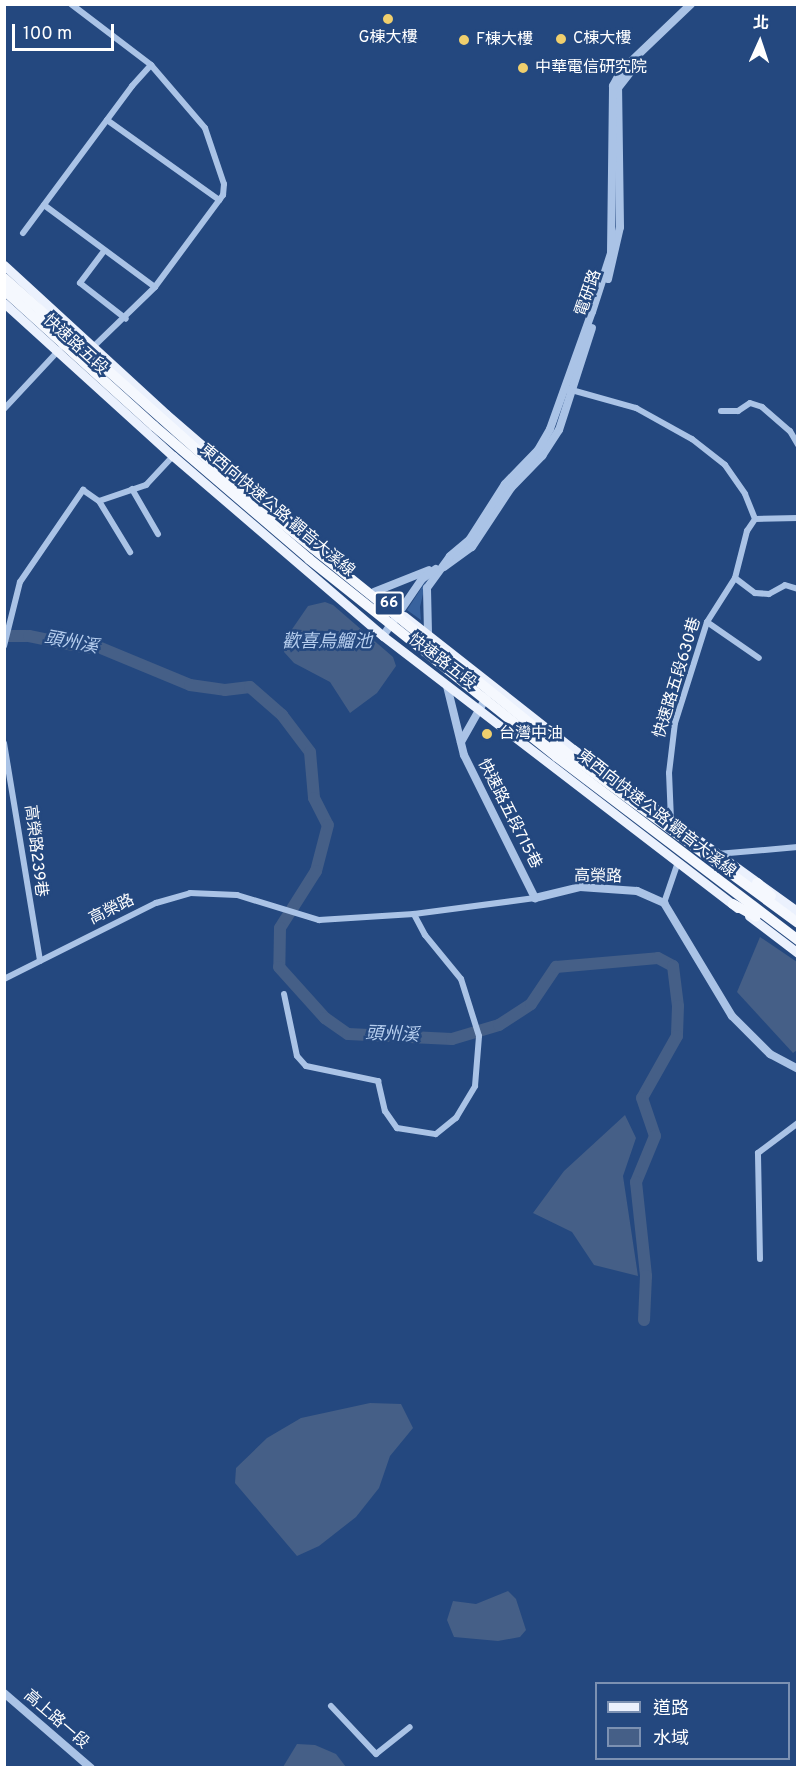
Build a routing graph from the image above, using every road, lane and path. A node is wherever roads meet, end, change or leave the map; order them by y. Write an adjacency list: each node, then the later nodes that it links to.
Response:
1 (71, 4): 4 (street)
2 (691, 4): 18 (street, 電研路)
3 (696, 4): 18 (street, 電研路)
4 (152, 65): 5 (street); 6 (street)
5 (107, 120): 6 (street); 7 (street)
6 (219, 200): 12 (street)
7 (44, 206): 8 (street); 9 (street)
8 (22, 233)
9 (104, 251): 12 (street); 15 (street)
10 (4, 265): 16 (main road, 快速路五段 / 66)
11 (4, 278): 55 (highway, 東西向快速公路 觀音大溪線 / 66, bridge)
12 (155, 286): 15 (street)
13 (4, 290): 56 (highway, 東西向快速公路 觀音大溪線 / 66, bridge)
14 (4, 303): 17 (main road, 快速路五段 / 66)
15 (126, 319): 16 (street)
16 (93, 347): 33 (main road, 快速路五段 / 66)
17 (60, 349): 19 (street); 22 (main road, 快速路五段 / 66)
18 (568, 389): 26 (street); 29 (street, 電研路); 30 (street, 電研路)
19 (4, 410)
20 (721, 411): 21 (street)
21 (798, 445)
22 (173, 456): 23 (street); 37 (main road, 快速路五段 / 66)
23 (132, 489): 24 (street); 27 (street)
24 (99, 501): 28 (street); 38 (street)
25 (798, 518): 26 (street)
26 (755, 519): 31 (street, 快速路五段630巷)
27 (158, 534)
28 (130, 552)
29 (444, 563): 30 (street, 電研路); 33 (street); 34 (street, 電研路)
30 (438, 571): 36 (street, 電研路)
31 (735, 578): 32 (street); 35 (street, 快速路五段630巷)
32 (798, 589)
33 (374, 592): 34 (main road, 快速路五段 / 66)
34 (397, 611): 36 (main road, 快速路五段 / 66); 37 (street, 電研路)
35 (707, 622): 39 (street); 45 (street, 快速路五段630巷)
36 (428, 633): 41 (main road, 快速路五段 / 66)
37 (383, 636): 40 (main road, 快速路五段 / 66)
38 (5, 646)
39 (759, 658)
40 (447, 686): 42 (main road, 快速路五段 / 66); 43 (street, 快速路五段715巷)
41 (493, 687): 42 (street); 45 (main road, 快速路五段 / 66)
42 (480, 709): 43 (street); 48 (main road, 快速路五段 / 66)
43 (460, 742): 50 (street, 快速路五段715巷)
44 (4, 743): 58 (street, 高榮路239巷)
45 (671, 820): 47 (main road, 快速路五段 / 66)
46 (798, 847): 47 (street)
47 (715, 854): 49 (main road, 快速路五段 / 66)
48 (678, 862): 51 (street); 52 (main road, 快速路五段 / 66)
49 (757, 883): 53 (main road, 快速路五段 / 66); 55 (highway)
50 (535, 898): 51 (street, 高榮路); 54 (street, 高榮路)
51 (664, 903): 61 (street)
52 (733, 904): 56 (highway); 57 (main road, 快速路五段 / 66)
53 (798, 912)
54 (414, 914): 58 (street, 高榮路); 60 (street)
55 (798, 922)
56 (798, 940)
57 (798, 953)
58 (40, 961): 59 (street, 高榮路)
59 (4, 979)
60 (284, 994)
61 (798, 1069)
62 (798, 1123): 63 (street)
63 (760, 1260)
64 (4, 1693): 67 (street, 高上路一段)
65 (331, 1706): 66 (street)
66 (410, 1727)
67 (91, 1767)

